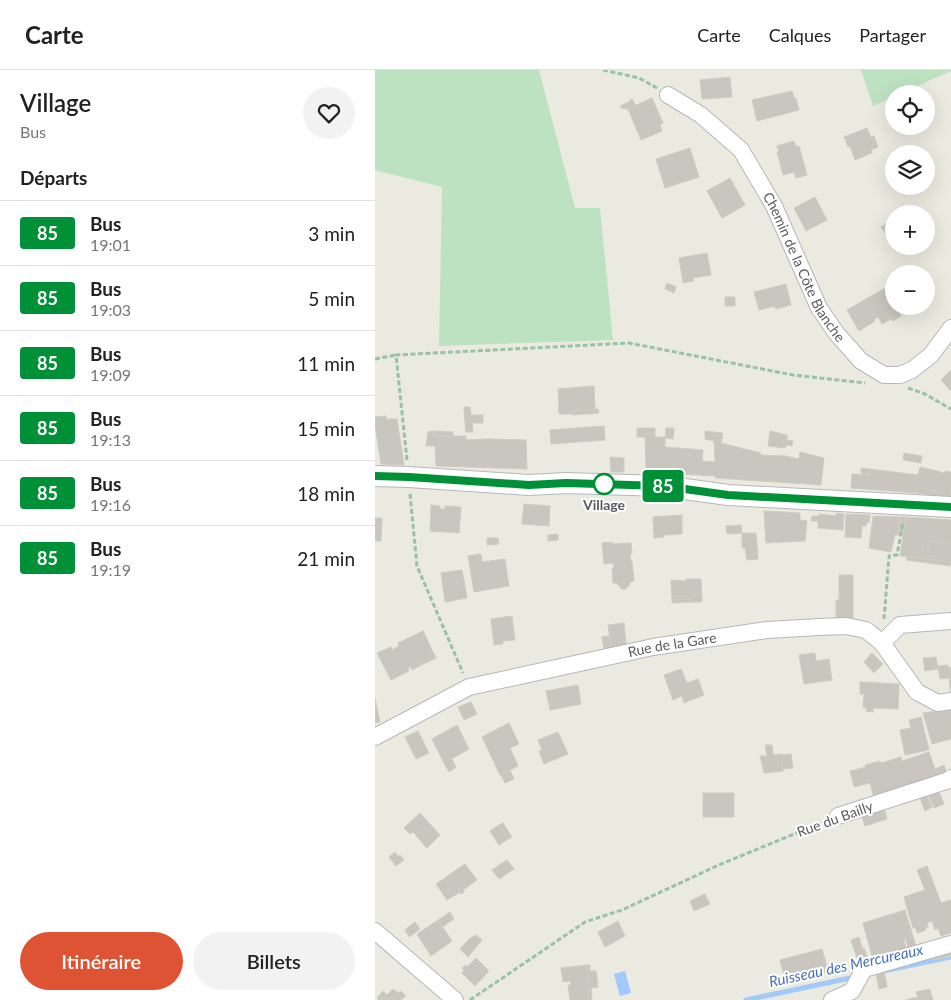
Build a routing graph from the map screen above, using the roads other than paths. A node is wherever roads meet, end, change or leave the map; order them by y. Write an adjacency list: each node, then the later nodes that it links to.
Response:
1 (668, 95): 2 (street, Chemin de la Côte Blanche)
2 (951, 328)
3 (375, 476): 4 (street)
4 (951, 507)
5 (951, 621): 6 (street)
6 (882, 643): 7 (street, Rue de la Gare); 8 (street, Rue de la Gare)
7 (951, 701)
8 (375, 737)
9 (951, 778): 10 (street, Rue du Bailly)
10 (838, 816)
11 (375, 931): 13 (street)
12 (951, 944): 14 (street)
13 (455, 1000)
14 (832, 1000)

